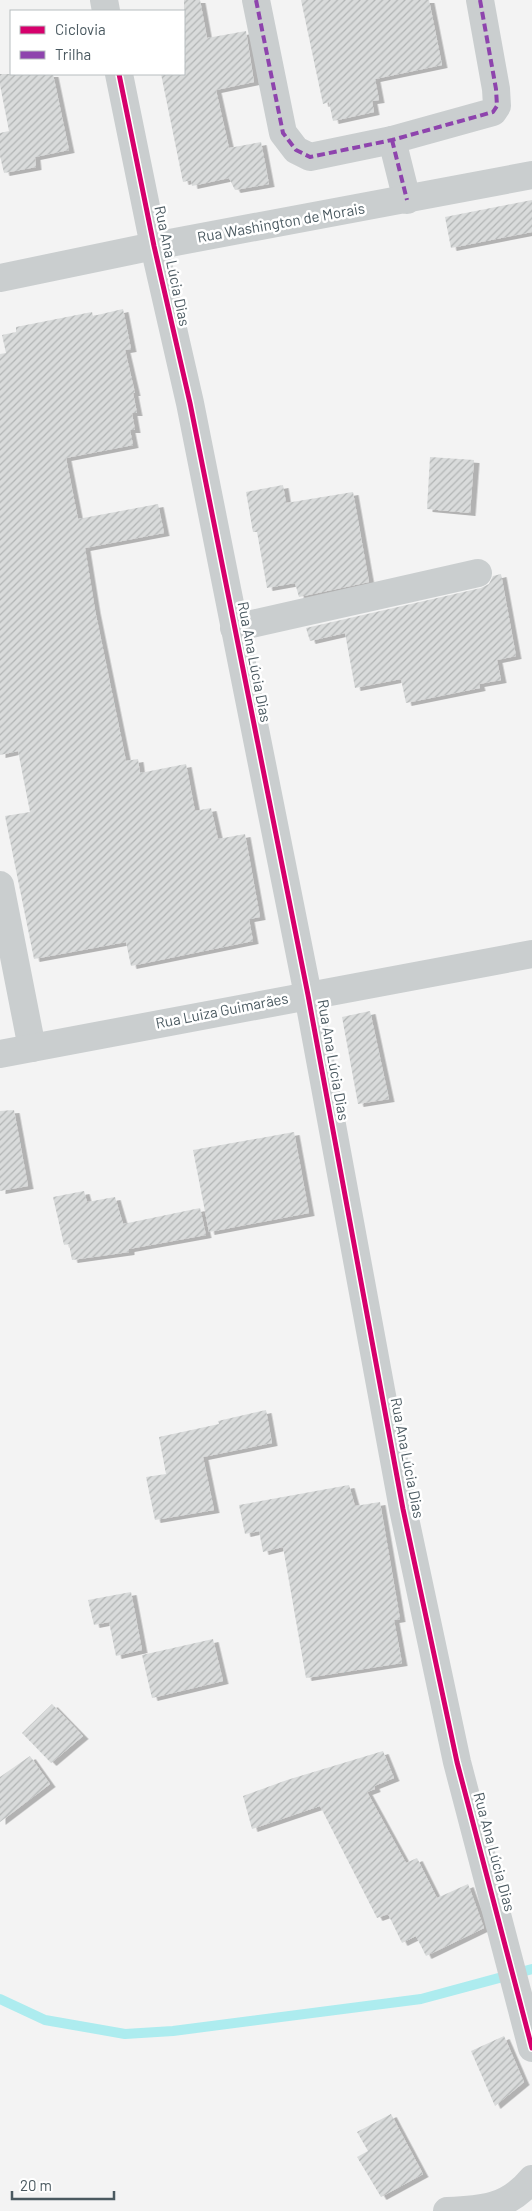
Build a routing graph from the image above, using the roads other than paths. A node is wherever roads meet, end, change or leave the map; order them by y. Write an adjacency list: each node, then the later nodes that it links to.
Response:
1 (256, 0): 4 (street)
2 (480, 0): 4 (street)
3 (119, 75): 7 (street, Rua Ana Lúcia Dias)
4 (392, 140): 6 (street)
5 (532, 175): 6 (street, Rua Washington de Morais)
6 (407, 200): 7 (street, Rua Washington de Morais)
7 (154, 246): 8 (street, Rua Washington de Morais); 10 (street, Rua Ana Lúcia Dias)
8 (0, 278)
9 (478, 573): 10 (street)
10 (234, 628): 13 (street, Rua Ana Lúcia Dias)
11 (0, 886): 14 (street)
12 (532, 954): 13 (street, Rua Luiza Guimarães)
13 (308, 995): 14 (street, Rua Luiza Guimarães); 16 (street, Rua Ana Lúcia Dias)
14 (32, 1048): 15 (street, Rua Luiza Guimarães)
15 (0, 1054)
16 (532, 2048)
17 (532, 2179): 18 (street)
18 (447, 2211)

